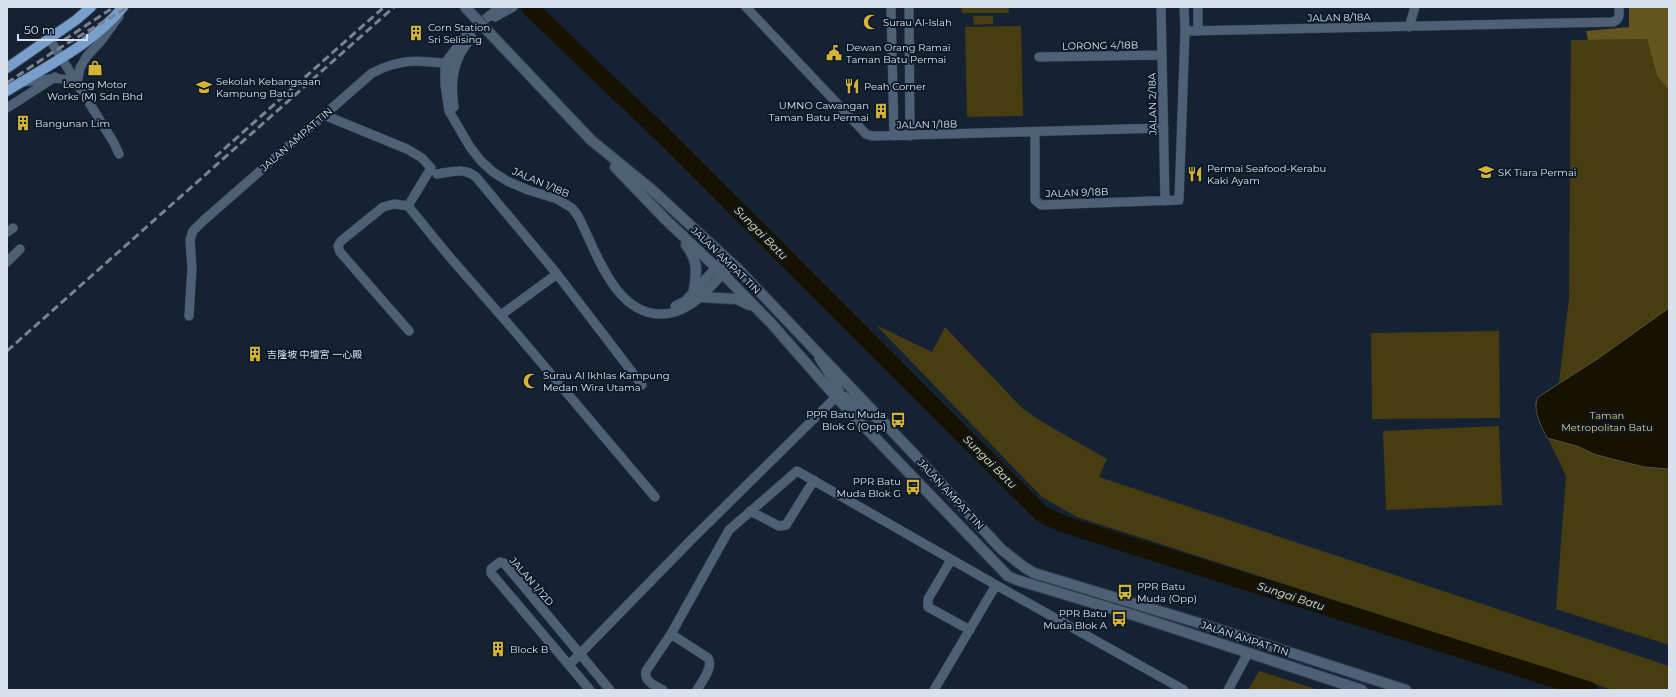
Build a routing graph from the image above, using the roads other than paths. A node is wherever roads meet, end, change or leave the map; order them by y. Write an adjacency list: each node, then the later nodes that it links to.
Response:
1 (91, 7): 18 (main road)
2 (123, 7): 21 (main road)
3 (126, 7): 26 (street)
4 (465, 7): 34 (street, JALAN AMPAT TIN, bridge)
5 (512, 7): 14 (street)
6 (746, 7): 32 (street, JALAN 1/18B)
7 (891, 7): 32 (street)
8 (909, 7): 33 (street)
9 (1161, 7): 19 (street, JALAN 2/18A)
10 (1184, 7): 16 (street)
11 (1198, 7): 17 (street)
12 (1415, 7): 15 (street)
13 (1619, 7): 15 (street, JALAN 8/18A)
14 (498, 11): 22 (street)
15 (1409, 27): 17 (street, JALAN 8/18A)
16 (1185, 31): 17 (street, JALAN 8/18A); 37 (street)
17 (1198, 31)
18 (49, 38): 21 (street); 23 (main road)
19 (1162, 55): 20 (street, LORONG 4/18B); 30 (street, JALAN 2/18A)
20 (1039, 57)
21 (61, 59): 25 (main road); 26 (street)
22 (450, 64): 29 (street, JALAN AMPAT TIN); 45 (street, JALAN 1/18B)
23 (7, 68)
24 (55, 77): 25 (street); 26 (street); 28 (street)
25 (21, 82): 27 (main road)
26 (77, 83): 35 (street)
27 (7, 91)
28 (7, 108)
29 (324, 115): 38 (street); 47 (street, JALAN AMPAT TIN)
30 (1164, 128): 31 (street, JALAN 1/18B); 37 (street, JALAN 2/18A)
31 (1035, 132): 33 (street, JALAN 1/18B); 37 (street, JALAN 9/18B)
32 (894, 136): 33 (street, JALAN 1/18B)
33 (910, 136)
34 (591, 140): 39 (street, JALAN AMPAT TIN); 41 (street, JALAN AMPAT TIN)
35 (119, 154)
36 (437, 174): 44 (street)
37 (1165, 201)
38 (408, 206): 46 (street); 48 (street)
39 (665, 219): 43 (street, JALAN AMPAT TIN); 45 (street)
40 (20, 249): 42 (street)
41 (729, 261): 43 (street, JALAN 1/18B); 50 (street, JALAN AMPAT TIN)
42 (7, 262)
43 (719, 270): 45 (street, JALAN 1/18B); 49 (street, JALAN AMPAT TIN)
44 (557, 274): 46 (street); 51 (street)
45 (697, 294): 49 (street)
46 (501, 315): 55 (street)
47 (189, 316)
48 (409, 330)
49 (782, 335): 52 (street, JALAN AMPAT TIN)
50 (812, 348): 52 (street); 53 (street, JALAN AMPAT TIN)
51 (642, 385)
52 (836, 397): 53 (street); 62 (street, JALAN AMPAT TIN); 63 (street)
53 (885, 424): 59 (street, JALAN AMPAT TIN)
54 (814, 480): 56 (street); 56 (street); 57 (street)
55 (655, 497)
56 (750, 511): 61 (street)
57 (951, 560): 58 (street); 60 (street)
58 (996, 585): 60 (street); 65 (street)
59 (1202, 624): 62 (street); 74 (street, JALAN AMPAT TIN)
60 (970, 630): 70 (street)
61 (671, 634): 68 (street); 69 (street)
62 (1248, 653): 72 (street); 73 (street, JALAN AMPAT TIN)
63 (580, 655): 64 (street); 64 (street, JALAN 1/12D); 67 (street, JALAN 1/12D)
64 (569, 665): 66 (street, JALAN 1/12D)
65 (1168, 686): 71 (street)
66 (590, 690)
67 (610, 690)
68 (663, 690)
69 (698, 690)
70 (934, 690)
71 (1184, 690)
72 (1228, 690)
73 (1362, 690)
74 (1406, 690)

